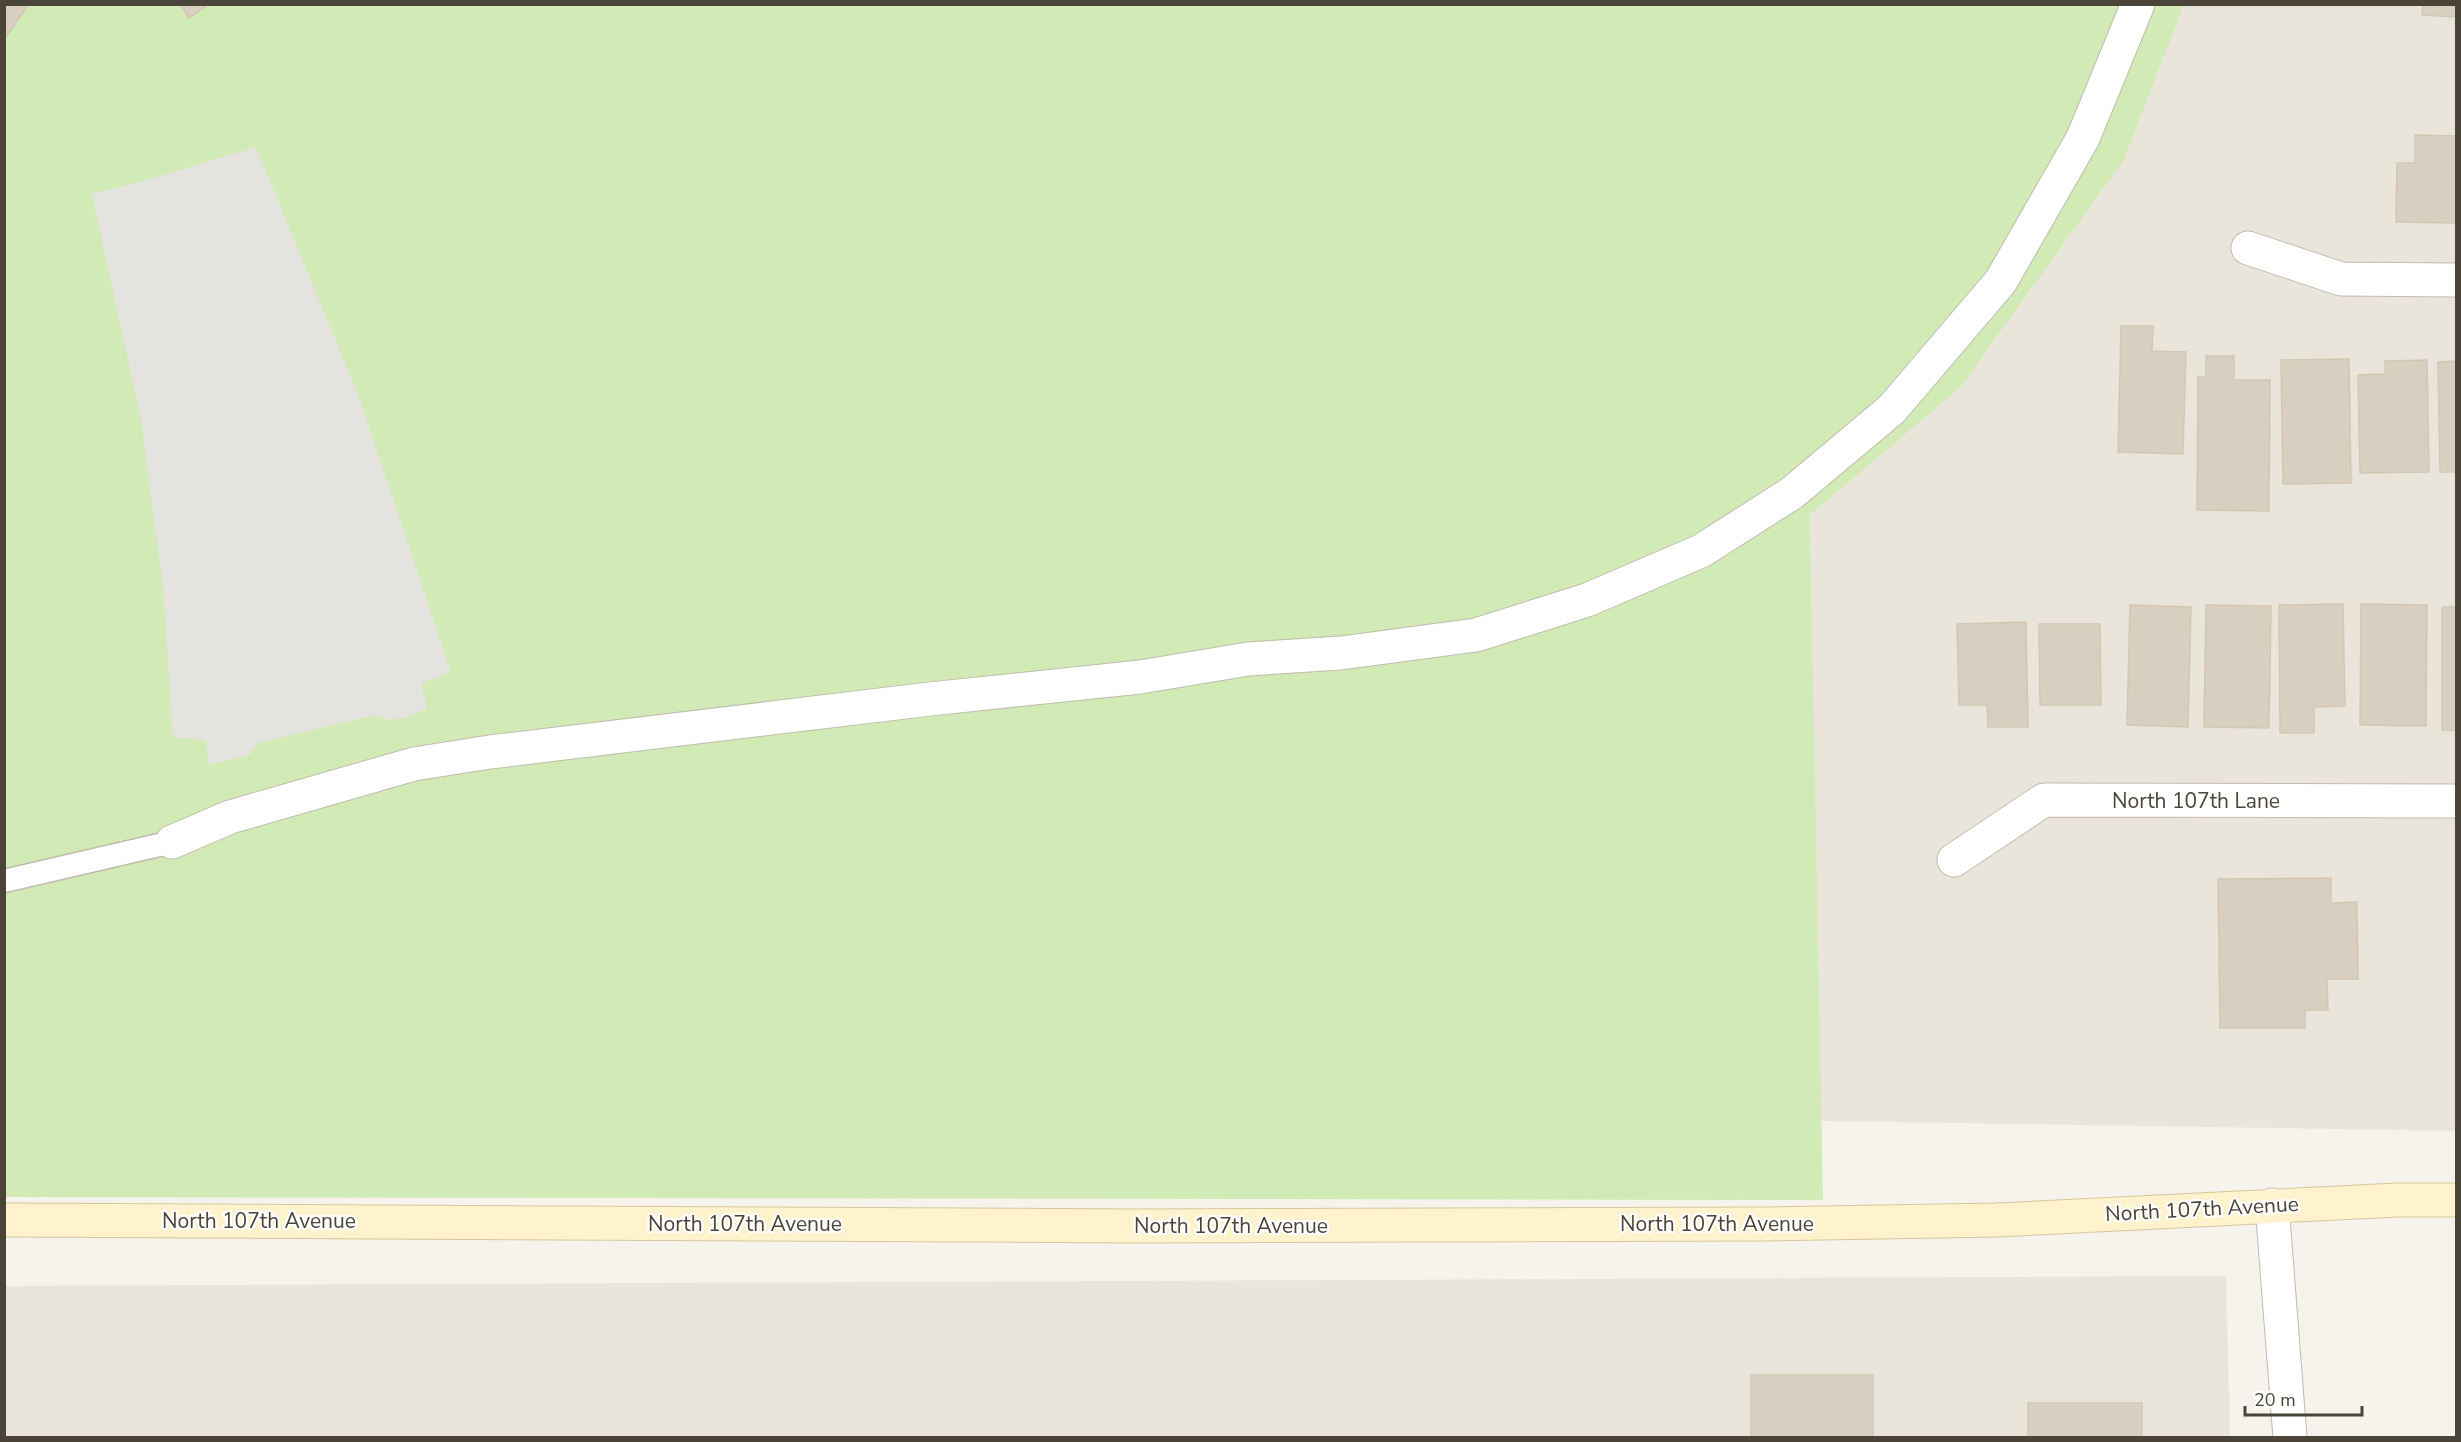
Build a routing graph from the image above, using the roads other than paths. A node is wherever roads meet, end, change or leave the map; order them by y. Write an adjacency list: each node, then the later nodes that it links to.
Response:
1 (2138, 4): 5 (street)
2 (2248, 248): 3 (street)
3 (2457, 280)
4 (2457, 801): 6 (street, North 107th Lane)
5 (172, 842): 7 (lane)
6 (1953, 860)
7 (4, 881)
8 (2457, 1200): 9 (street, North 107th Avenue)
9 (2272, 1206): 10 (street, North 107th Avenue); 11 (street)
10 (4, 1220)
11 (2290, 1437)

